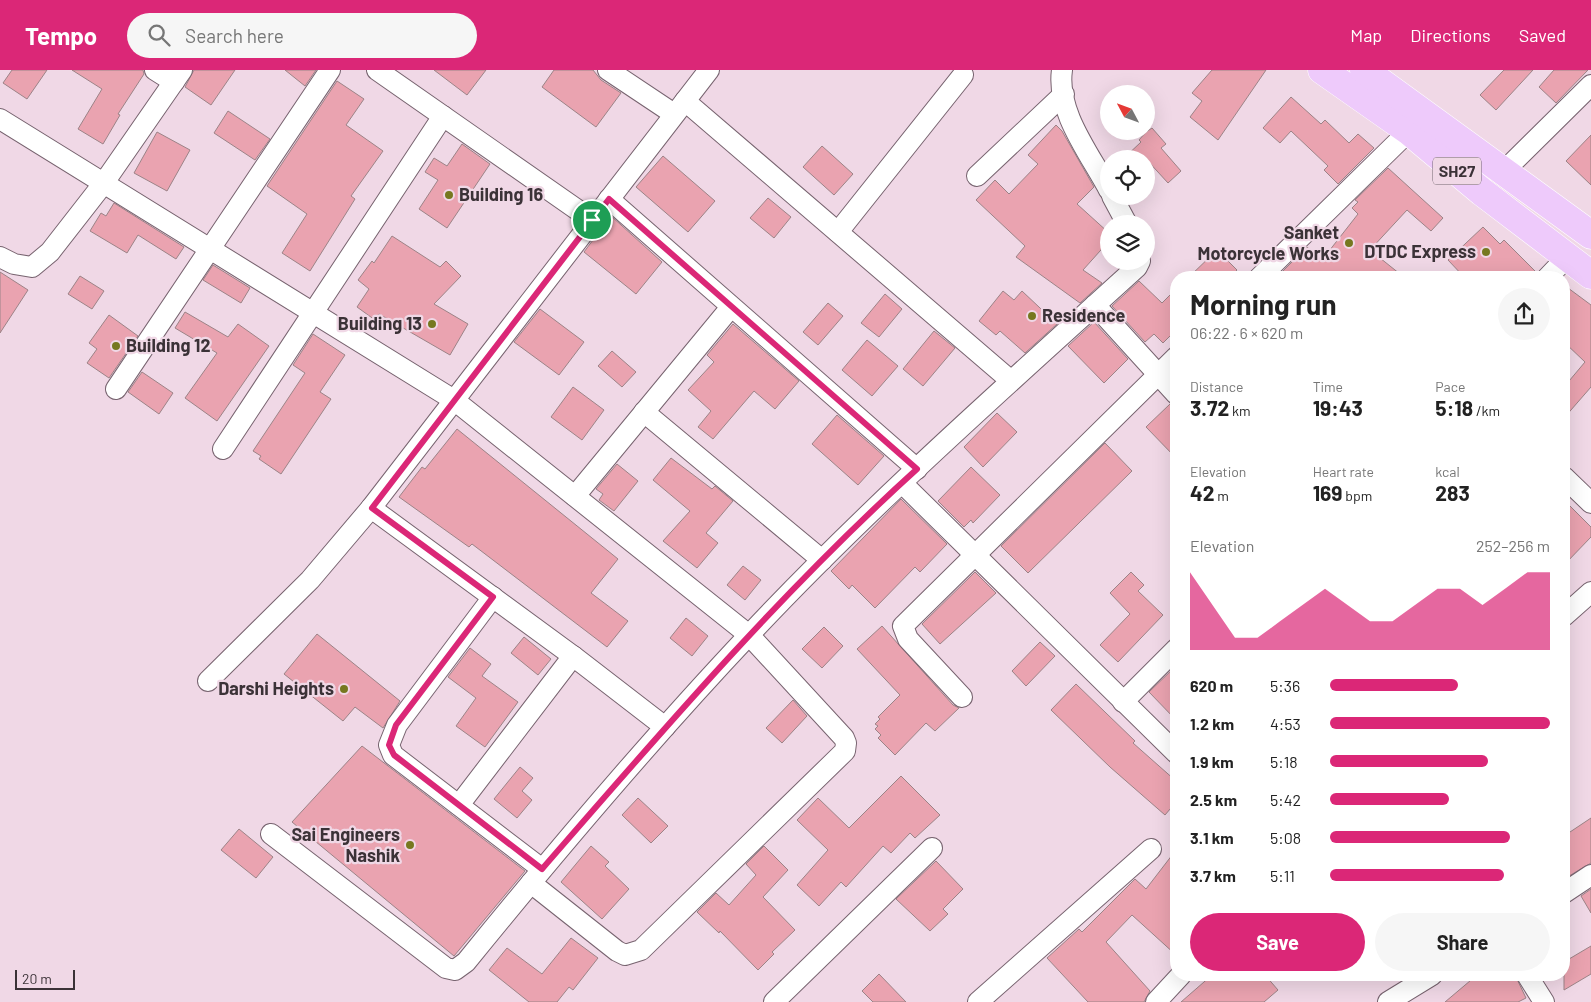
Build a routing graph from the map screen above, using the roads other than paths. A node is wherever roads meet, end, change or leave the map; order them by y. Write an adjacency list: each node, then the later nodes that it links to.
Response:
1 (155, 70): 10 (street)
2 (330, 70): 25 (street)
3 (377, 70): 14 (street)
4 (608, 70): 13 (street)
5 (709, 70): 13 (street)
6 (1062, 70): 12 (street)
7 (1322, 70): 16 (main road, SH27)
8 (1364, 70): 17 (main road, SH27)
9 (963, 75): 23 (street)
10 (178, 76): 20 (street)
11 (1591, 85): 17 (street)
12 (1064, 94): 18 (street); 19 (street)
13 (679, 107): 21 (street); 23 (street)
14 (443, 116): 22 (street); 34 (street)
15 (0, 119): 20 (street)
16 (1409, 131): 27 (main road, SH27); 29 (street)
17 (1504, 171): 24 (main road, SH27)
18 (1100, 173)
19 (977, 176)
20 (103, 184): 25 (street); 26 (street)
21 (609, 199): 22 (street); 33 (street)
22 (592, 220): 40 (street)
23 (838, 232): 37 (street)
24 (1591, 235)
25 (210, 250): 34 (street); 39 (street)
26 (0, 257)
27 (1567, 257): 30 (street); 31 (main road, SH27)
28 (1133, 270): 32 (street)
29 (1265, 271)
30 (1554, 271)
31 (1591, 275)
32 (1095, 305): 36 (street); 37 (street)
33 (731, 307): 41 (street); 43 (street)
34 (313, 313): 40 (street); 42 (street)
35 (1170, 364): 36 (street)
36 (1159, 374): 38 (street); 49 (street)
37 (1010, 380): 43 (street)
38 (1170, 387)
39 (116, 389)
40 (454, 400): 46 (street); 48 (street)
41 (644, 412): 46 (street); 50 (street)
42 (223, 449)
43 (917, 469): 44 (street)
44 (902, 483): 49 (street); 50 (street)
45 (1570, 483): 47 (street)
46 (575, 496): 54 (street)
47 (1591, 504)
48 (372, 508): 51 (street); 57 (street)
49 (974, 554): 58 (street); 59 (street)
50 (822, 560): 54 (street)
51 (493, 597): 56 (street); 62 (street)
52 (1588, 600): 53 (street)
53 (1570, 612)
54 (749, 635): 60 (street); 67 (street)
55 (1170, 655): 59 (street)
56 (573, 656): 60 (street); 62 (street)
57 (208, 682)
58 (962, 697)
59 (1123, 702): 61 (street)
60 (666, 727): 67 (street)
61 (1170, 747)
62 (459, 805): 67 (street)
63 (271, 834): 67 (street)
64 (932, 848): 72 (street)
65 (1151, 849): 73 (street)
66 (1591, 875): 68 (street)
67 (536, 876)
68 (1570, 889)
69 (1175, 981): 74 (street)
70 (1422, 981): 75 (street)
71 (1531, 981): 76 (street)
72 (774, 1002)
73 (978, 1002)
74 (1156, 1002)
75 (1388, 1002)
76 (1544, 1002)

